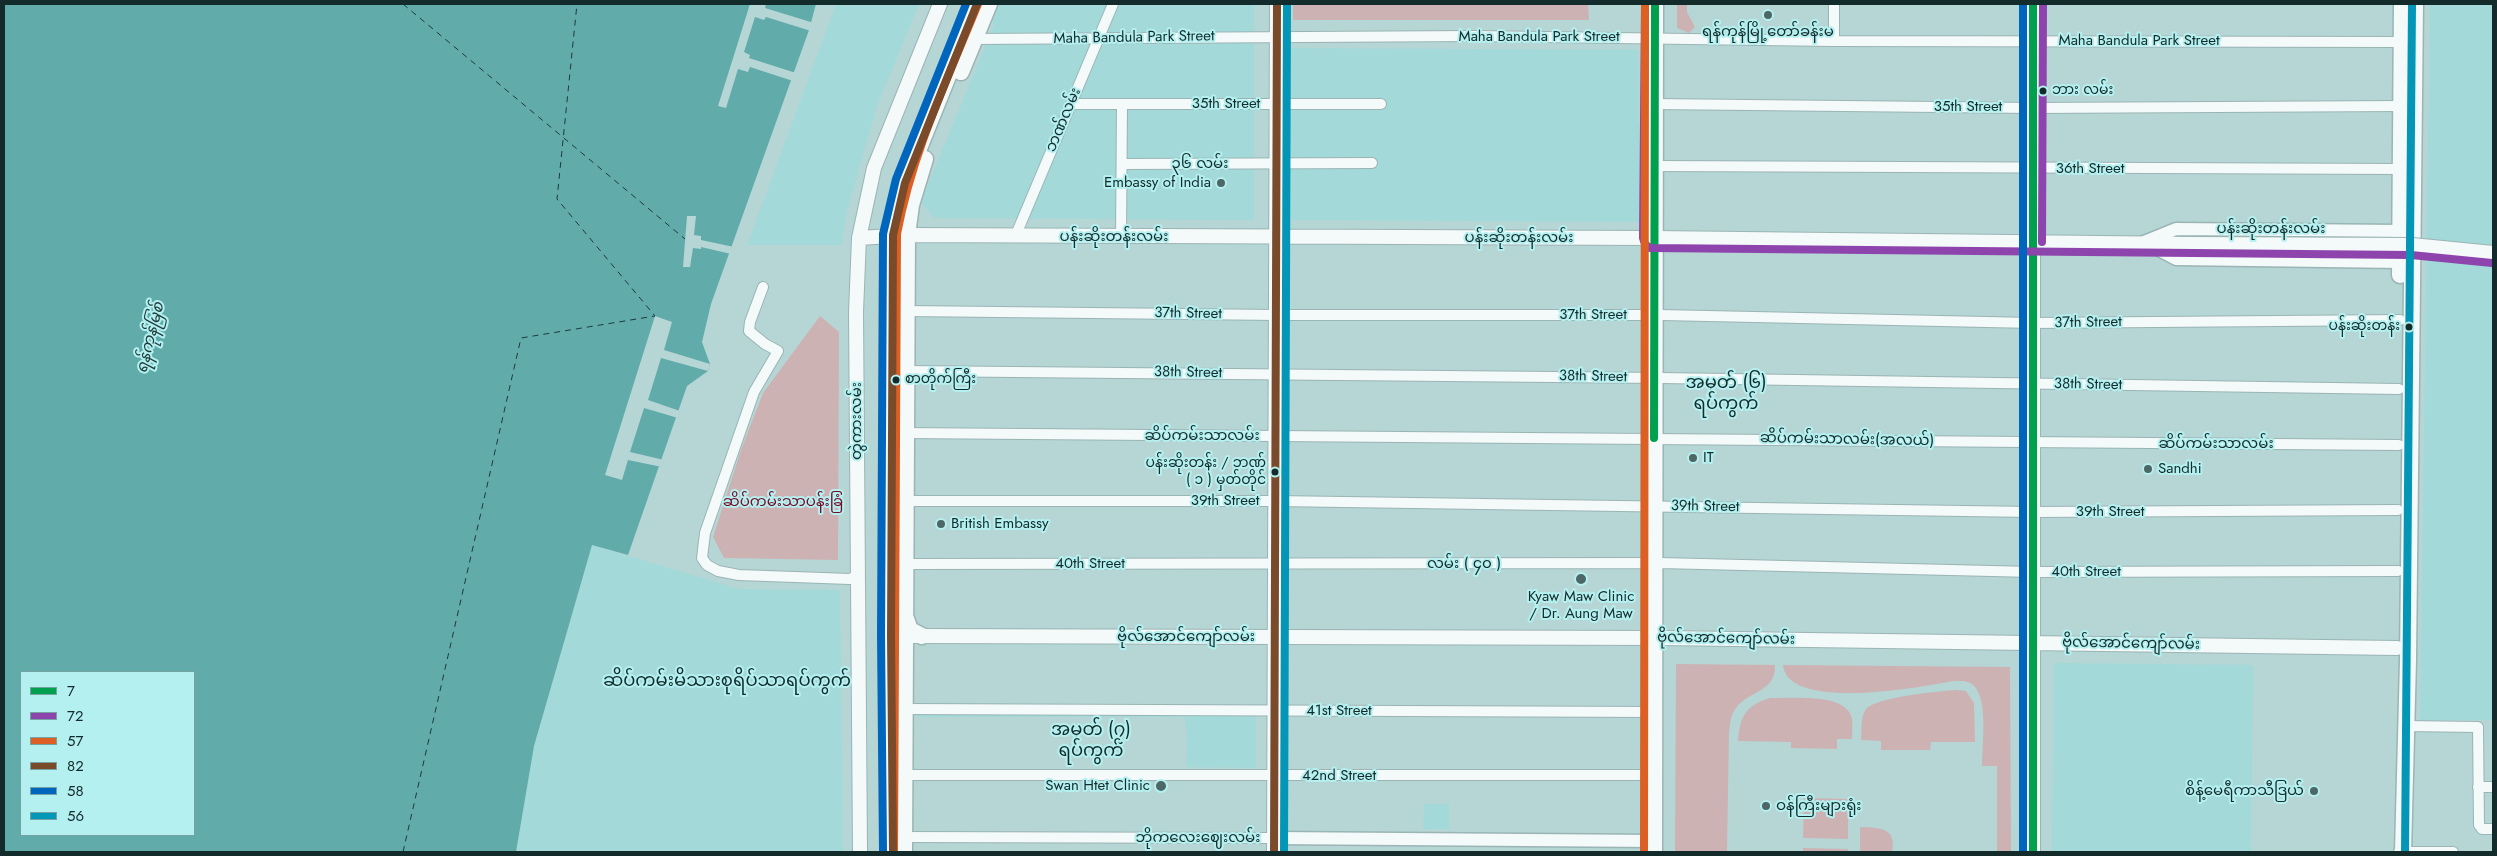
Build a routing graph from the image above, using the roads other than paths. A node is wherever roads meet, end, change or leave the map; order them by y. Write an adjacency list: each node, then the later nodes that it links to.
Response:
1 (940, 4): 38 (main road, တွဲကားလမ်း)
2 (976, 4): 13 (main road)
3 (989, 4): 13 (main road)
4 (1113, 4): 14 (street, ဘဏ်လမ်း)
5 (1277, 4): 11 (main road)
6 (1655, 4): 12 (main road)
7 (1834, 4): 15 (street)
8 (2033, 4): 16 (main road)
9 (2402, 4): 17 (main road)
10 (2415, 4): 31 (main road)
11 (1277, 36): 12 (street, Maha Bandula Park Street); 14 (street, Maha Bandula Park Street); 20 (main road)
12 (1655, 38): 15 (street, Maha Bandula Park Street); 22 (main road)
13 (969, 39): 14 (street, Maha Bandula Park Street); 34 (main road)
14 (1098, 39): 18 (street, ဘဏ်လမ်း)
15 (1834, 41): 16 (street, Maha Bandula Park Street)
16 (2033, 41): 17 (street, Maha Bandula Park Street); 24 (main road)
17 (2402, 42): 23 (main road)
18 (1071, 104): 19 (street, 35th Street); 35 (street, ဘဏ်လမ်း)
19 (1122, 104): 20 (street, 35th Street); 26 (street)
20 (1278, 104): 21 (street, 35th Street); 27 (main road)
21 (1381, 104)
22 (1657, 104): 24 (street, 35th Street); 28 (main road)
23 (2401, 106): 24 (street, 35th Street); 30 (main road)
24 (2033, 108): 29 (main road)
25 (1372, 163): 27 (street)
26 (1122, 164): 27 (street, ၃၆ လမ်း); 36 (street)
27 (1278, 164): 37 (main road)
28 (1657, 166): 29 (street, 36th Street); 39 (main road)
29 (2033, 169): 30 (street, 36th Street); 40 (main road)
30 (2401, 169): 31 (main road)
31 (2407, 190): 33 (main road); 57 (main road)
32 (2344, 230): 33 (street, ပန်းဆိုးတန်းလမ်း); 41 (street, ပန်းဆိုးတန်းလမ်း); 43 (street)
33 (2400, 231): 44 (main road)
34 (900, 235): 35 (main road, ပန်းဆိုးတန်းလမ်း); 38 (main road, ပန်းဆိုးတန်းလမ်း); 46 (main road); 56 (main road)
35 (1015, 237): 36 (main road, ပန်းဆိုးတန်းလမ်း)
36 (1121, 237): 37 (main road, ပန်းဆိုးတန်းလမ်း)
37 (1277, 237): 39 (main road, ပန်းဆိုးတန်းလမ်း); 47 (main road)
38 (859, 238): 71 (main road, တွဲကားလမ်း)
39 (1653, 238): 40 (main road, ပန်းဆိုးတန်းလမ်း); 48 (main road)
40 (2032, 242): 41 (main road, ပန်းဆိုးတန်းလမ်း); 50 (main road)
41 (2144, 242): 42 (main road, ပန်းဆိုးတန်းလမ်း, bridge); 43 (street, ပန်းဆိုးတန်းလမ်း)
42 (2493, 253)
43 (2342, 261): 44 (street, ပန်းဆိုးတန်းလမ်း)
44 (2400, 262): 49 (main road)
45 (763, 287): 71 (street)
46 (906, 311): 47 (street, 37th Street); 51 (main road)
47 (1277, 315): 48 (street, 37th Street); 52 (main road)
48 (1658, 316): 50 (street, 37th Street); 53 (main road)
49 (2400, 320): 50 (street, 37th Street); 55 (main road)
50 (2033, 323): 54 (main road)
51 (906, 371): 52 (street, 38th Street); 56 (main road)
52 (1276, 374): 53 (street, 38th Street); 58 (main road)
53 (1658, 378): 54 (street, 38th Street); 59 (main road)
54 (2033, 385): 55 (street, 38th Street); 60 (main road)
55 (2399, 389): 57 (main road)
56 (899, 433): 58 (street, ဆိပ်ကမ်းသာလမ်း); 61 (main road)
57 (2403, 435): 60 (street, ဆိပ်ကမ်းသာလမ်း); 64 (main road); 79 (main road)
58 (1276, 436): 59 (street, ဆိပ်ကမ်းသာလမ်း); 62 (main road)
59 (1658, 438): 60 (street, ဆိပ်ကမ်းသာလမ်း(အလယ်)); 63 (main road)
60 (2032, 442): 65 (main road)
61 (898, 500): 62 (street, 39th Street); 67 (main road); 73 (main road)
62 (1275, 501): 63 (street, 39th Street); 68 (main road)
63 (1658, 507): 65 (street, 39th Street); 66 (main road)
64 (2398, 510): 65 (street, 39th Street); 70 (main road)
65 (2032, 512): 69 (main road)
66 (1657, 563): 68 (street, လမ်း ( ၄၀ )); 69 (street, 40th Street); 76 (main road)
67 (905, 564): 68 (street, 40th Street); 72 (main road)
68 (1275, 564): 75 (main road)
69 (2032, 572): 70 (street, 40th Street); 77 (main road)
70 (2398, 572): 79 (main road)
71 (858, 575): 93 (main road, တွဲကားလမ်း)
72 (905, 614): 73 (main road); 74 (main road)
73 (898, 635): 74 (main road, ဗိုလ်အောင်ကျော်လမ်း); 78 (main road); 90 (main road)
74 (922, 636): 75 (main road, ဗိုလ်အောင်ကျော်လမ်း); 78 (main road)
75 (1274, 637): 76 (main road, ဗိုလ်အောင်ကျော်လမ်း); 81 (main road)
76 (1654, 638): 77 (main road, ဗိုလ်အောင်ကျော်လမ်း); 82 (main road)
77 (2032, 642): 79 (main road, ဗိုလ်အောင်ကျော်လမ်း); 94 (main road)
78 (904, 655): 80 (main road)
79 (2401, 656): 83 (main road)
80 (904, 709): 81 (street, 41st Street); 84 (main road)
81 (1274, 711): 82 (street, 41st Street); 86 (main road)
82 (1654, 712): 85 (main road)
83 (2402, 721): 87 (street); 95 (main road); 96 (main road)
84 (904, 775): 86 (street, 42nd Street); 90 (main road)
85 (1654, 775): 86 (street, 42nd Street); 92 (main road)
86 (1274, 776): 91 (main road)
87 (2478, 787): 88 (street); 89 (street)
88 (2493, 787)
89 (2493, 829)
90 (898, 844): 91 (street, ဘိုကလေးဈေးလမ်း)
91 (1274, 845): 92 (street, ဘိုကလေးဈေးလမ်း)
92 (1654, 847)
93 (860, 852)
94 (2033, 852)
95 (2395, 852): 96 (street)
96 (2403, 852): 97 (street)
97 (2453, 852)

